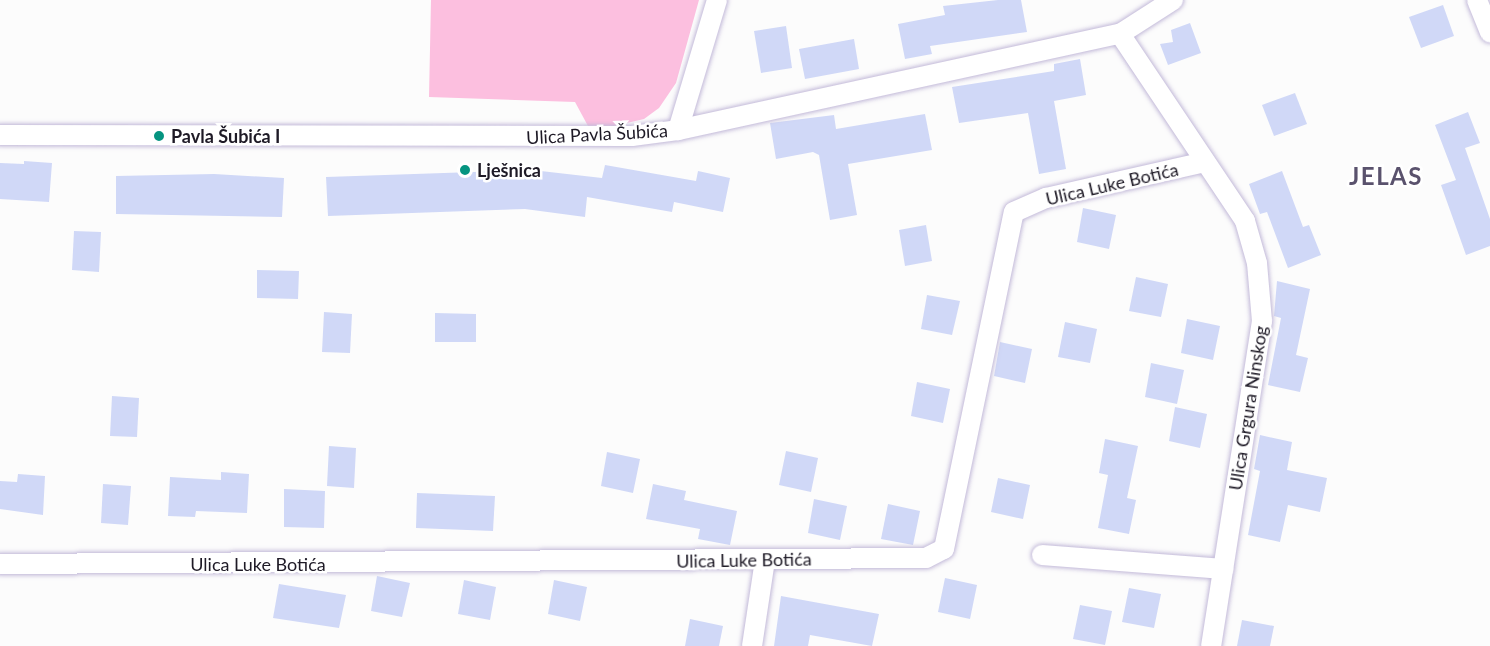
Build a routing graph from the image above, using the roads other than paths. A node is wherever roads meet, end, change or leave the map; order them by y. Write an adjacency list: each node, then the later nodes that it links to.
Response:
1 (717, 0): 6 (street)
2 (1173, 0): 5 (street, Ulica Pavla Šubića)
3 (1477, 0): 4 (street)
4 (1490, 33)
5 (1120, 34): 6 (street, Ulica Pavla Šubića); 8 (street, Ulica Grgura Ninskog)
6 (678, 130): 7 (street, Ulica Pavla Šubića)
7 (0, 135)
8 (1205, 162): 10 (street, Ulica Luke Botića); 12 (street, Ulica Grgura Ninskog)
9 (1042, 555): 12 (street)
10 (765, 560): 11 (street, Ulica Luke Botića); 13 (street)
11 (0, 564)
12 (1223, 569): 14 (street, Ulica Grgura Ninskog)
13 (752, 646)
14 (1211, 646)

